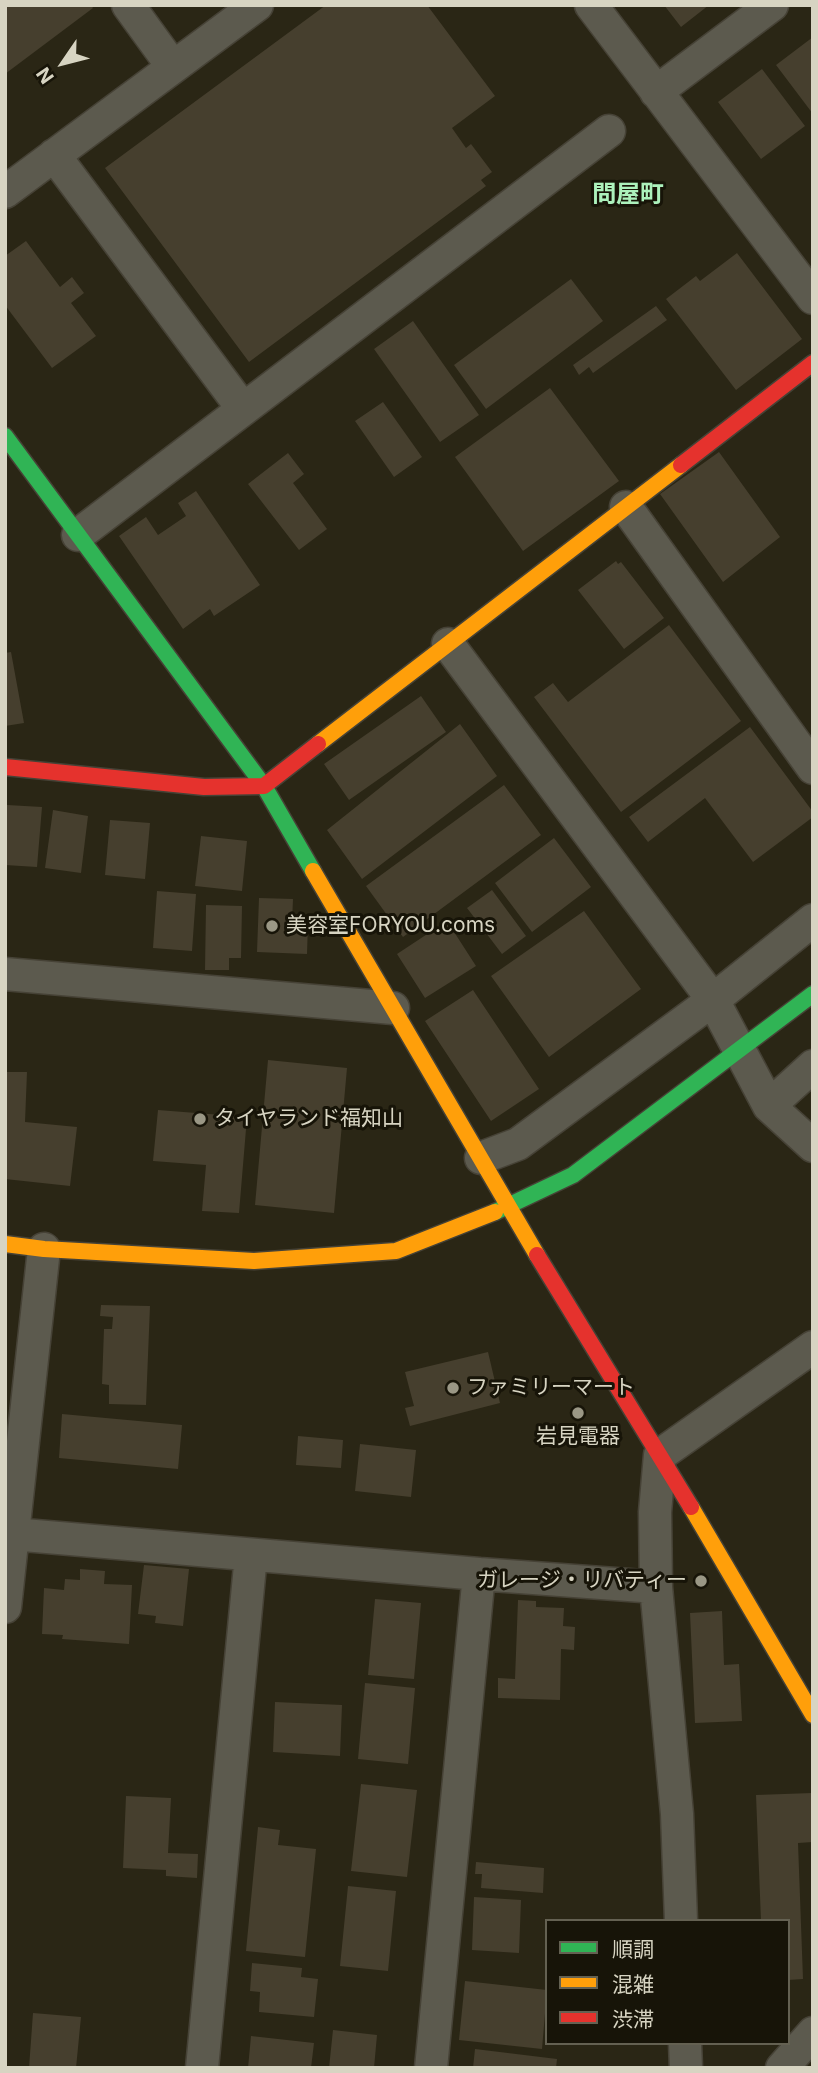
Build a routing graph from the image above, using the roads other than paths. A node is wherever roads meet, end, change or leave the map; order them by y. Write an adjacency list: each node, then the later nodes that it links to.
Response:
1 (128, 5): 5 (street)
2 (257, 5): 5 (street)
3 (591, 5): 6 (street)
4 (772, 5): 6 (street)
5 (173, 67): 8 (street)
6 (656, 92): 10 (street)
7 (609, 131): 12 (street)
8 (54, 155): 9 (street); 12 (street)
9 (5, 192)
10 (813, 298)
11 (809, 372): 14 (street)
12 (243, 410): 15 (street)
13 (5, 436): 15 (street)
14 (626, 507): 16 (street); 18 (street)
15 (78, 535): 19 (street)
16 (448, 644): 19 (street); 23 (street)
17 (5, 767): 19 (street)
18 (813, 768)
19 (264, 786): 24 (street)
20 (813, 920): 23 (street)
21 (5, 974): 24 (street)
22 (813, 994): 25 (street)
23 (713, 1000): 25 (street); 29 (street)
24 (393, 1008): 29 (street)
25 (740, 1049): 27 (street); 30 (street)
26 (813, 1066): 27 (street)
27 (769, 1106): 28 (street)
28 (813, 1146)
29 (481, 1158): 30 (street)
30 (508, 1207): 32 (street); 34 (street)
31 (5, 1244): 32 (street)
32 (44, 1248): 35 (street)
33 (813, 1347): 34 (street)
34 (660, 1455): 38 (street); 40 (street)
35 (12, 1534): 36 (street); 39 (street)
36 (251, 1555): 37 (street); 44 (street)
37 (479, 1574): 38 (street); 45 (street)
38 (656, 1587): 41 (street)
39 (5, 1607)
40 (813, 1715)
41 (681, 1919)
42 (813, 2033): 47 (street)
43 (685, 2045): 46 (street)
44 (202, 2068)
45 (431, 2068)
46 (686, 2068)
47 (782, 2068)

